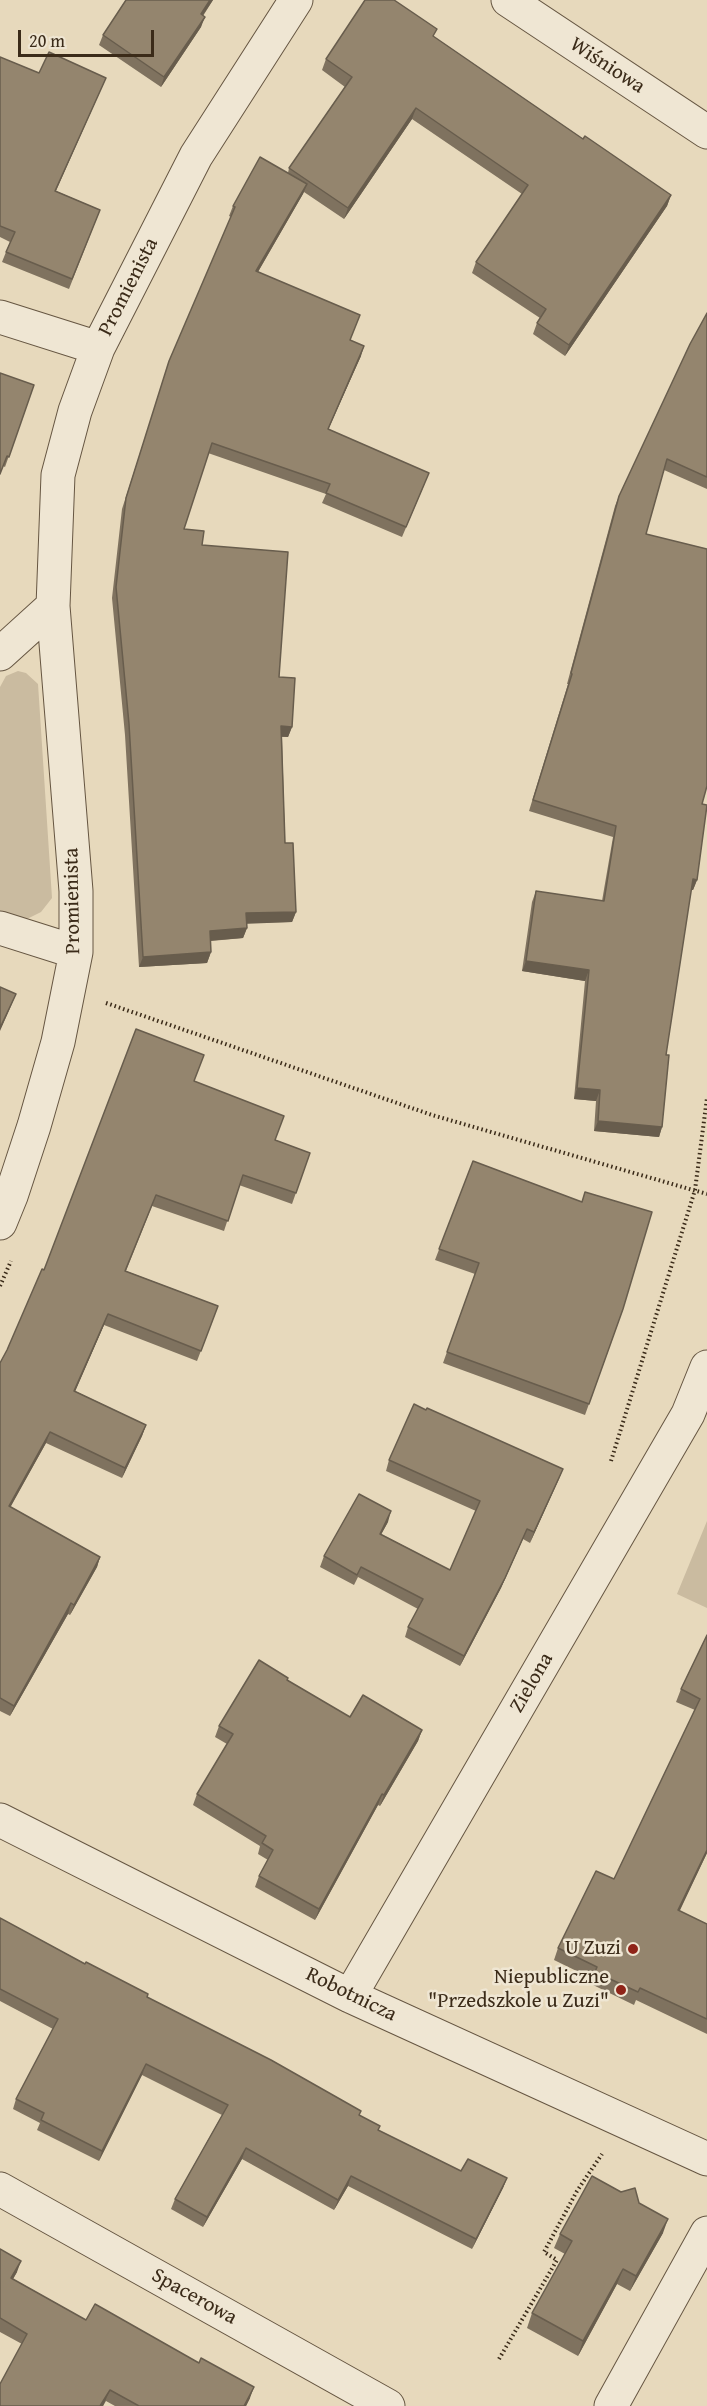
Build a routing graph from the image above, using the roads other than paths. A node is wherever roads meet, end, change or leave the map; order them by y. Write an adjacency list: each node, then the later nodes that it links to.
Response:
1 (296, 0): 5 (street, Promienista)
2 (508, 0): 3 (street, Wiśniowa)
3 (707, 132)
4 (0, 317): 5 (street)
5 (98, 348): 6 (street, Promienista)
6 (53, 606): 7 (street); 9 (street, Promienista)
7 (0, 654)
8 (0, 928): 9 (street)
9 (76, 952): 10 (street, Promienista)
10 (0, 1223)
11 (707, 1367): 13 (street, Zielona)
12 (0, 1820): 13 (street, Robotnicza)
13 (351, 1996): 14 (street, Robotnicza)
14 (707, 2159)
15 (0, 2189): 17 (street, Spacerowa)
16 (707, 2233): 18 (street)
17 (388, 2406)
18 (611, 2406)

